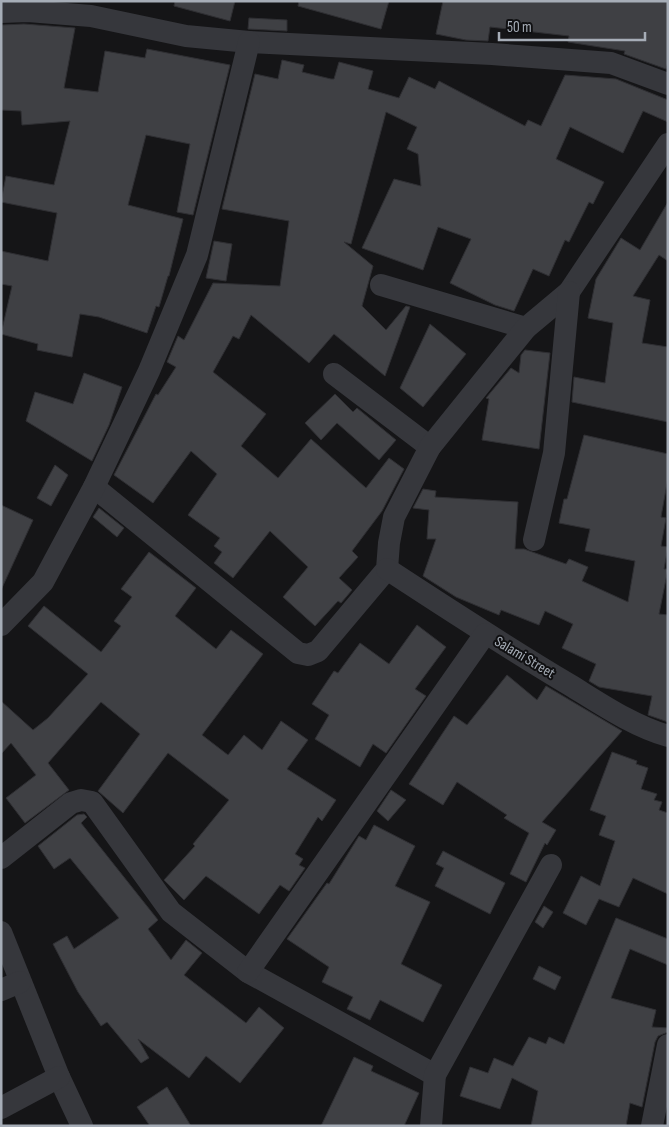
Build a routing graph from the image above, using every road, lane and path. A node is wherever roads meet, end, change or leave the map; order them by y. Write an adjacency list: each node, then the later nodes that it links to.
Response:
1 (93, 8): 2 (street); 3 (street)
2 (1, 12)
3 (249, 42): 4 (street); 11 (street)
4 (668, 84)
5 (668, 144): 7 (street)
6 (381, 285): 8 (street)
7 (569, 292): 8 (street); 12 (street)
8 (526, 328): 10 (street)
9 (334, 374): 10 (street)
10 (430, 447): 13 (street)
11 (94, 487): 13 (street); 14 (street)
12 (534, 540)
13 (387, 569): 15 (street, Salami Street)
14 (1, 625)
15 (485, 634): 16 (street, Salami Street); 20 (street)
16 (668, 736)
17 (1, 858): 20 (street)
18 (551, 865): 23 (street)
19 (1, 932): 21 (street)
20 (248, 972): 23 (street)
21 (11, 986): 24 (street)
22 (668, 1045): 28 (street)
23 (434, 1075): 27 (street)
24 (59, 1078): 25 (street); 26 (street)
25 (1, 1108)
26 (82, 1126)
27 (431, 1126)
28 (652, 1126)

